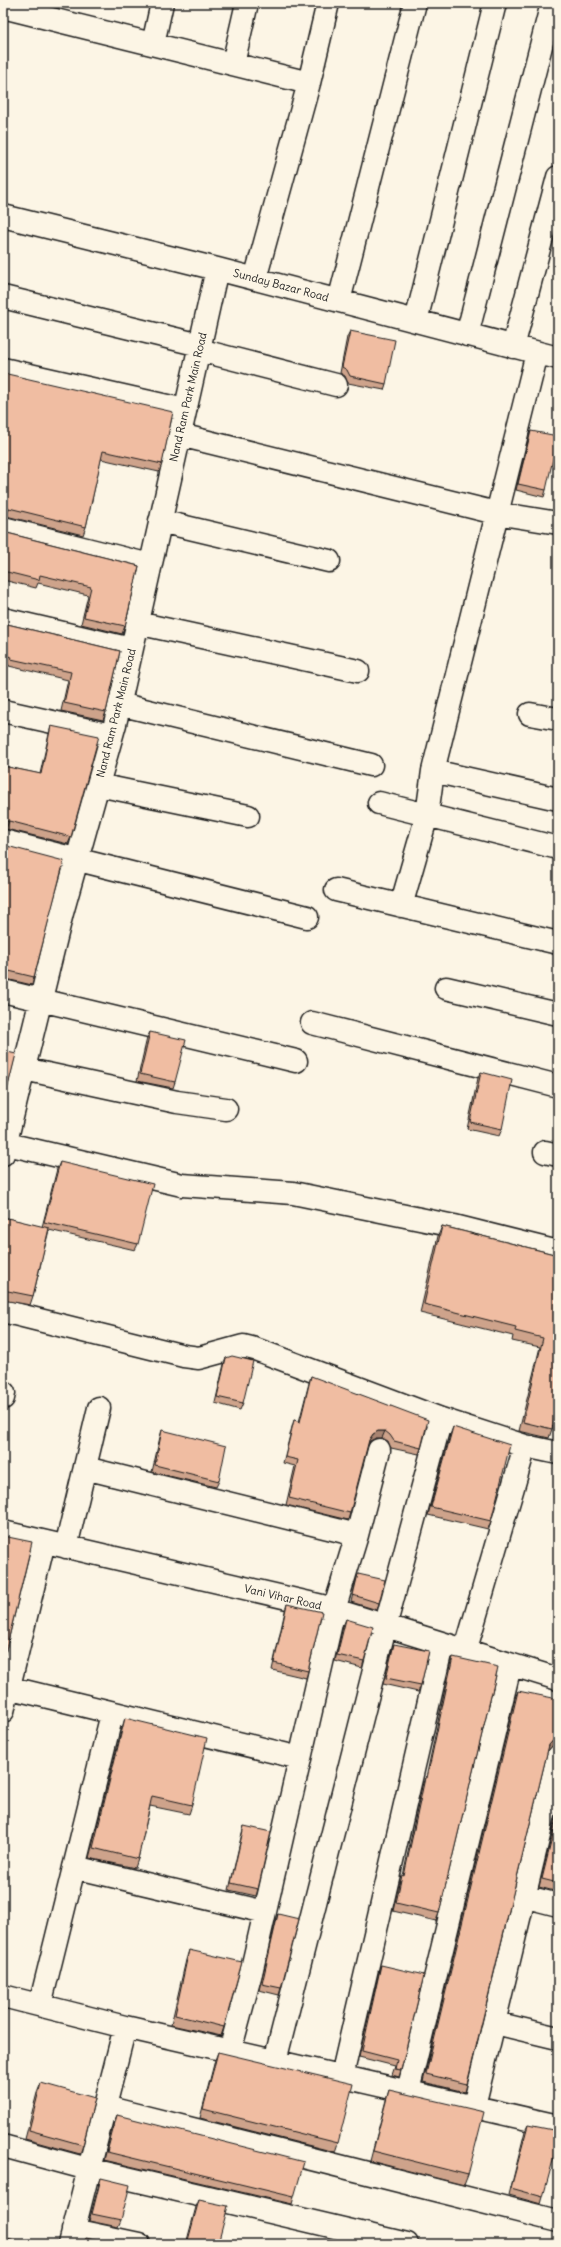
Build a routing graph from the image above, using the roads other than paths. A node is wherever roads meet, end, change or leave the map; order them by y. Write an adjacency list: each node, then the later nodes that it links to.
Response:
1 (162, 3): 8 (street)
2 (246, 3): 9 (street)
3 (328, 3): 10 (street)
4 (414, 3): 16 (street)
5 (495, 3): 17 (street)
6 (552, 3): 18 (street)
7 (3, 7): 8 (street)
8 (153, 44): 9 (street)
9 (233, 64): 10 (street)
10 (309, 83): 14 (street)
11 (558, 177): 19 (street)
12 (3, 216): 13 (street, Sunday Bazar Road)
13 (217, 269): 14 (street, Sunday Bazar Road); 20 (street, Nand Ram Park Main Road)
14 (255, 279): 16 (street, Sunday Bazar Road)
15 (3, 297): 20 (street)
16 (339, 301): 17 (street, Sunday Bazar Road)
17 (416, 321): 18 (street, Sunday Bazar Road)
18 (467, 335): 19 (street, Sunday Bazar Road)
19 (513, 347): 21 (street, Sunday Bazar Road)
20 (199, 348): 24 (street); 25 (street, Nand Ram Park Main Road)
21 (537, 353): 22 (street, Sunday Bazar Road); 27 (street)
22 (558, 358)
23 (3, 369): 25 (street)
24 (336, 385)
25 (185, 410): 26 (street, Nand Ram Park Main Road)
26 (180, 435): 27 (street); 28 (street, Nand Ram Park Main Road)
27 (496, 513): 29 (street); 43 (street)
28 (160, 521): 31 (street); 32 (street, Nand Ram Park Main Road)
29 (558, 523)
30 (3, 528): 32 (street)
31 (328, 561)
32 (150, 565): 34 (street, Nand Ram Park Main Road)
33 (3, 619): 35 (street)
34 (137, 623): 35 (street, Nand Ram Park Main Road); 36 (street)
35 (131, 649): 37 (street, Nand Ram Park Main Road)
36 (358, 671)
37 (119, 704): 41 (street, Nand Ram Park Main Road); 42 (street)
38 (3, 711): 41 (street)
39 (530, 714): 40 (street)
40 (558, 720)
41 (111, 735): 44 (street, Nand Ram Park Main Road)
42 (371, 765)
43 (433, 771): 45 (street); 47 (street)
44 (98, 785): 48 (street); 51 (street, Nand Ram Park Main Road)
45 (558, 799)
46 (379, 803): 47 (street)
47 (427, 815): 50 (street); 53 (street)
48 (248, 816)
49 (3, 841): 51 (street)
50 (558, 848)
51 (77, 858): 54 (street); 58 (street, Nand Ram Park Main Road)
52 (336, 890): 53 (street)
53 (401, 906): 55 (street)
54 (307, 917)
55 (558, 944)
56 (446, 988): 59 (street)
57 (3, 991): 58 (street)
58 (41, 999): 61 (street); 62 (street, Nand Ram Park Main Road)
59 (558, 1014)
60 (312, 1023): 63 (street)
61 (296, 1061)
62 (24, 1069): 64 (street); 65 (street, Nand Ram Park Main Road)
63 (558, 1086)
64 (226, 1109)
65 (4, 1147): 66 (street)
66 (558, 1252)
67 (3, 1311): 69 (street)
68 (99, 1408): 73 (street)
69 (441, 1419): 70 (street); 79 (street)
70 (525, 1446): 72 (street); 81 (street)
71 (379, 1450): 75 (street)
72 (558, 1453)
73 (85, 1468): 75 (street); 77 (street)
74 (3, 1532): 76 (street, Vani Vihar Road)
75 (357, 1535): 78 (street)
76 (44, 1542): 77 (street, Vani Vihar Road); 84 (street)
77 (66, 1547): 78 (street, Vani Vihar Road)
78 (334, 1610): 79 (street, Vani Vihar Road); 88 (street)
79 (385, 1627): 80 (street, Vani Vihar Road); 99 (street)
80 (442, 1644): 81 (street, Vani Vihar Road); 100 (street)
81 (465, 1652): 82 (street, Vani Vihar Road)
82 (510, 1666): 83 (street, Vani Vihar Road); 101 (street)
83 (558, 1679)
84 (6, 1687): 85 (street); 86 (street)
85 (3, 1711)
86 (112, 1714): 88 (street); 89 (street)
87 (558, 1756): 90 (street)
88 (300, 1758): 92 (street)
89 (74, 1867): 92 (street); 94 (street)
90 (523, 1896): 91 (street); 95 (street)
91 (558, 1905)
92 (265, 1912): 98 (street)
93 (3, 1996): 94 (street)
94 (40, 2005): 96 (street)
95 (495, 2024): 97 (street); 102 (street)
96 (125, 2027): 98 (street); 103 (street)
97 (558, 2038)
98 (230, 2051): 99 (street)
99 (275, 2061): 100 (street)
100 (342, 2076): 101 (street)
101 (408, 2091): 102 (street)
102 (474, 2106): 104 (street)
103 (105, 2108): 106 (street); 107 (street)
104 (558, 2126)
105 (3, 2146): 106 (street)
106 (88, 2169): 108 (street); 110 (street)
107 (558, 2221)
108 (71, 2237): 109 (street)
109 (139, 2244)
110 (407, 2244)

